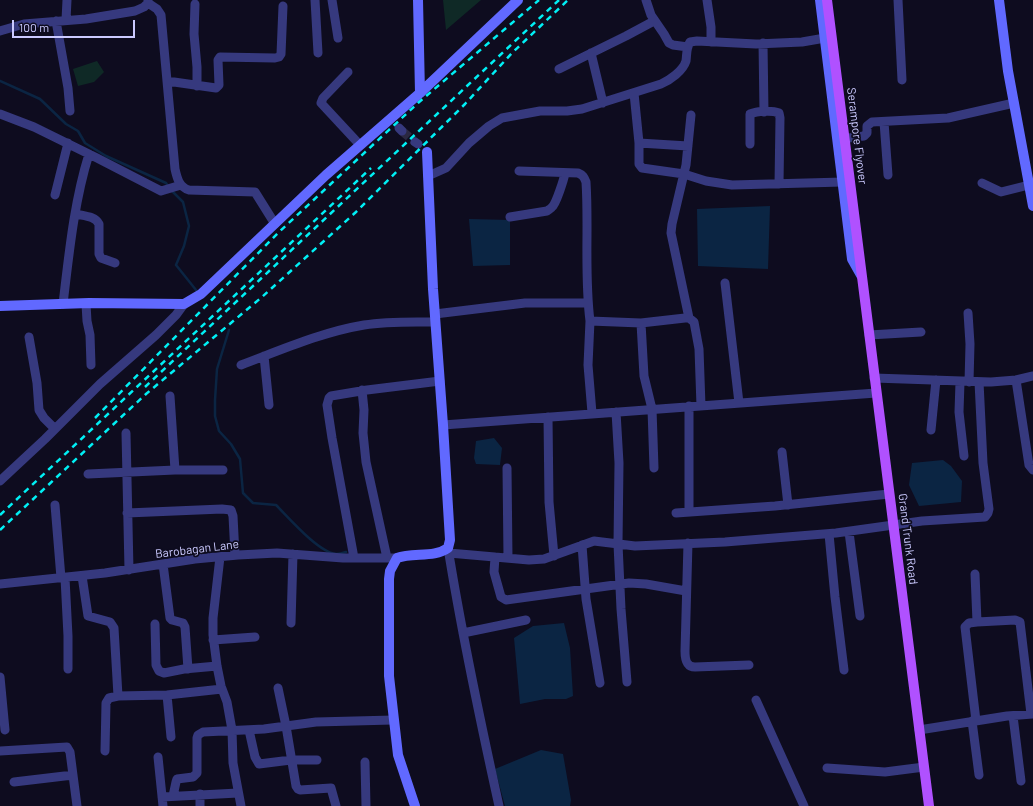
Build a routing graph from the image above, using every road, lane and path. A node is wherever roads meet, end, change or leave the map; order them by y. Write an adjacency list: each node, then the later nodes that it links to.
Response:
1 (67, 0): 16 (street)
2 (315, 0): 25 (street)
3 (332, 0): 20 (street)
4 (418, 0): 32 (street)
5 (518, 0): 32 (street)
6 (646, 0): 18 (street)
7 (707, 0): 22 (street)
8 (820, 0): 21 (street)
9 (826, 0): 65 (main road, Serampore Flyover)
10 (831, 0): 41 (street)
11 (898, 0): 29 (street)
12 (999, 0): 35 (street)
13 (148, 2): 16 (street); 30 (street)
14 (195, 4): 31 (street)
15 (283, 6): 31 (street)
16 (66, 20): 17 (street)
17 (56, 21): 19 (street); 36 (street)
18 (654, 21): 24 (street); 26 (street)
19 (0, 31)
20 (338, 38)
21 (825, 38): 23 (street); 54 (street)
22 (711, 42): 23 (street); 24 (street)
23 (764, 43): 37 (street)
24 (688, 47): 33 (street)
25 (318, 53)
26 (591, 53): 27 (street); 34 (street)
27 (559, 68)
28 (348, 72): 45 (street)
29 (902, 80)
30 (167, 81): 31 (street); 57 (street)
31 (197, 86)
32 (420, 93): 45 (street)
33 (634, 93): 34 (street); 42 (street)
34 (603, 103): 53 (street)
35 (1014, 103): 40 (street); 58 (street)
36 (70, 111)
37 (764, 112): 44 (street); 56 (street)
38 (0, 114): 43 (street)
39 (691, 115): 46 (street)
40 (884, 122): 41 (street); 52 (street)
41 (849, 138): 67 (street)
42 (639, 143): 46 (street); 51 (street)
43 (68, 144): 48 (street); 59 (street)
44 (750, 144)
45 (360, 145): 63 (street)
46 (688, 146): 51 (street)
47 (427, 151): 53 (street)
48 (89, 154): 57 (street); 61 (street)
49 (519, 171): 50 (street)
50 (565, 172): 62 (street); 68 (street)
51 (684, 174): 56 (street); 75 (street)
52 (888, 175)
53 (428, 176): 74 (street)
54 (843, 182): 56 (street); 65 (street)
55 (982, 183): 58 (street)
56 (779, 184)
57 (181, 185): 63 (street)
58 (1029, 185): 60 (street)
59 (55, 195)
60 (1033, 206)
61 (76, 214): 64 (street); 69 (street)
62 (510, 217)
63 (275, 224): 71 (street)
64 (115, 263)
65 (861, 275): 67 (main road, Grand Trunk Road)
66 (725, 283): 94 (street)
67 (863, 289): 79 (main road, Grand Trunk Road)
68 (587, 303): 74 (street); 76 (street)
69 (63, 304): 70 (street); 72 (street)
70 (86, 304): 71 (street); 82 (street)
71 (184, 304): 103 (street)
72 (0, 306)
73 (968, 313): 89 (street)
74 (435, 318): 81 (street); 88 (street)
75 (689, 318): 77 (street); 97 (street)
76 (590, 321): 77 (street); 100 (street)
77 (641, 323): 98 (street)
78 (921, 332): 79 (street)
79 (869, 335): 85 (main road, Grand Trunk Road)
80 (29, 337): 103 (street)
81 (264, 356): 83 (street); 95 (street)
82 (91, 365)
83 (241, 365)
84 (1033, 376): 87 (street)
85 (874, 378): 86 (street); 92 (main road, Grand Trunk Road)
86 (936, 380): 89 (street); 104 (street)
87 (1016, 380): 90 (street); 112 (street)
88 (440, 381): 91 (street); 102 (street)
89 (965, 382): 90 (street); 107 (street)
90 (979, 382): 122 (street)
91 (362, 390): 134 (street); 135 (street)
92 (876, 393): 94 (street); 116 (main road, Grand Trunk Road)
93 (170, 396): 110 (street)
94 (739, 403): 97 (street)
95 (269, 405)
96 (689, 406): 97 (street); 98 (street); 119 (street)
97 (701, 406)
98 (652, 409): 99 (street); 109 (street)
99 (616, 412): 100 (street); 126 (street)
100 (592, 413): 101 (street)
101 (548, 417): 102 (street); 131 (street)
102 (443, 425): 128 (street)
103 (55, 429): 115 (street)
104 (931, 430)
105 (126, 433): 113 (street)
106 (782, 452): 118 (street)
107 (964, 456)
108 (507, 468): 136 (street)
109 (654, 468)
110 (175, 470): 111 (street); 113 (street)
111 (223, 470)
112 (1033, 470)
113 (126, 472): 114 (street); 120 (street)
114 (88, 474)
115 (0, 481)
116 (889, 494): 118 (street); 122 (main road, Grand Trunk Road)
117 (55, 504): 141 (street)
118 (788, 505): 119 (street)
119 (689, 512): 121 (street)
120 (127, 513): 130 (street); 138 (street)
121 (676, 513)
122 (893, 525): 123 (street); 175 (main road, Grand Trunk Road)
123 (849, 532): 124 (street); 146 (street)
124 (829, 534): 125 (street); 158 (street)
125 (688, 543): 126 (street); 145 (street)
126 (618, 544): 127 (street); 143 (street)
127 (582, 545): 131 (street); 144 (street)
128 (449, 551): 133 (street); 135 (street); 151 (street)
129 (293, 554): 130 (street, Barobagan Lane); 134 (street, Barobagan Lane); 149 (street)
130 (235, 555): 132 (street, Barobagan Lane)
131 (554, 556): 136 (street)
132 (220, 557): 137 (street, Barobagan Lane); 153 (street)
133 (495, 557): 136 (street); 144 (street)
134 (354, 558): 135 (street, Barobagan Lane)
135 (392, 558): 169 (street)
136 (508, 558)
137 (163, 564): 138 (street, Barobagan Lane); 156 (street)
138 (128, 570): 140 (street, Barobagan Lane)
139 (975, 574): 148 (street)
140 (82, 576): 141 (street, Barobagan Lane); 165 (street)
141 (63, 578): 142 (street, Barobagan Lane); 157 (street)
142 (0, 584)
143 (620, 584): 144 (street); 145 (street); 160 (street)
144 (585, 589): 161 (street)
145 (686, 591): 154 (street)
146 (860, 616)
147 (526, 620): 151 (street)
148 (977, 622): 167 (street); 170 (street)
149 (291, 623)
150 (155, 624): 156 (street)
151 (463, 633): 199 (street)
152 (255, 637): 153 (street)
153 (214, 640): 155 (street)
154 (749, 665)
155 (217, 666): 156 (street); 163 (street)
156 (188, 668)
157 (68, 669)
158 (844, 670)
159 (0, 677): 172 (street)
160 (627, 682)
161 (600, 683)
162 (278, 688): 171 (street)
163 (222, 689): 164 (street); 173 (street)
164 (167, 695): 165 (street); 176 (street)
165 (118, 696): 178 (street)
166 (756, 700): 200 (street)
167 (1032, 714): 168 (street)
168 (1013, 716): 170 (street); 187 (street)
169 (393, 720): 171 (street); 198 (street)
170 (974, 721): 175 (street); 186 (street)
171 (286, 726): 174 (street); 180 (street)
172 (5, 730)
173 (232, 730): 174 (street); 189 (street); 191 (street)
174 (249, 730): 180 (street)
175 (919, 730): 183 (main road, Grand Trunk Road)
176 (171, 737)
177 (0, 751): 185 (street)
178 (104, 751)
179 (158, 757): 192 (street)
180 (291, 760): 181 (street); 196 (street)
181 (317, 760)
182 (365, 762): 197 (street)
183 (924, 767): 184 (street); 201 (main road, Grand Trunk Road)
184 (827, 768)
185 (72, 775): 188 (street); 193 (street)
186 (979, 775)
187 (1021, 781)
188 (14, 782)
189 (238, 793): 190 (street); 195 (street)
190 (200, 794): 191 (street); 194 (street)
191 (173, 796): 192 (street)
192 (162, 801)
193 (77, 806)
194 (200, 806)
195 (240, 806)
196 (336, 806)
197 (366, 806)
198 (415, 806)
199 (499, 806)
200 (804, 806)
201 (929, 806)

